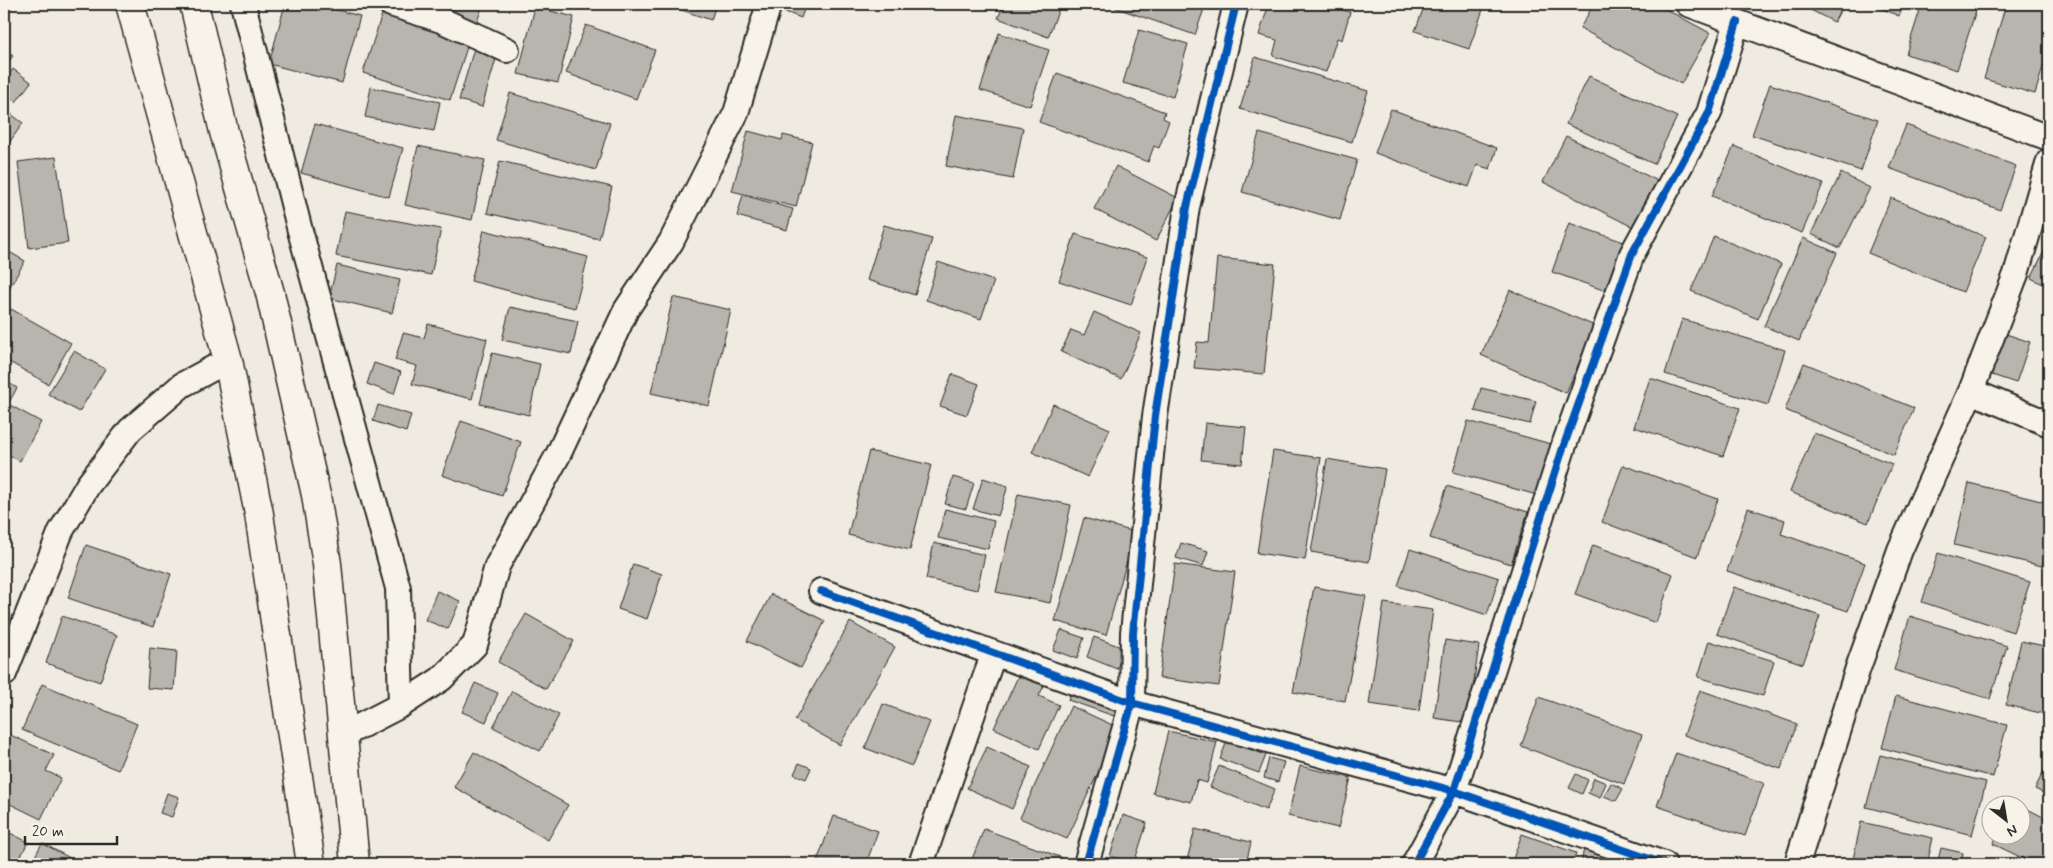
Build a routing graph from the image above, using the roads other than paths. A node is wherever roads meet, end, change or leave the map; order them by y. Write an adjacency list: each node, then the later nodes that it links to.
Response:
1 (130, 4): 12 (main road)
2 (194, 4): 20 (main road)
3 (244, 4): 19 (street)
4 (390, 4): 9 (street)
5 (770, 4): 19 (street)
6 (1236, 4): 18 (street)
7 (1688, 4): 8 (street)
8 (1737, 22): 10 (street); 21 (street)
9 (507, 50)
10 (2049, 138)
11 (2049, 161): 13 (street)
12 (228, 360): 17 (street); 22 (main road)
13 (1971, 391): 14 (street); 28 (street)
14 (2049, 424)
15 (821, 591): 16 (street)
16 (994, 654): 18 (street); 24 (street)
17 (4, 674)
18 (1132, 703): 21 (street); 25 (street)
19 (401, 705): 20 (street)
20 (343, 735): 23 (main road)
21 (1454, 791): 26 (street); 27 (street)
22 (311, 864)
23 (355, 864)
24 (921, 864)
25 (1086, 864)
26 (1414, 864)
27 (1664, 864)
28 (1797, 864)

